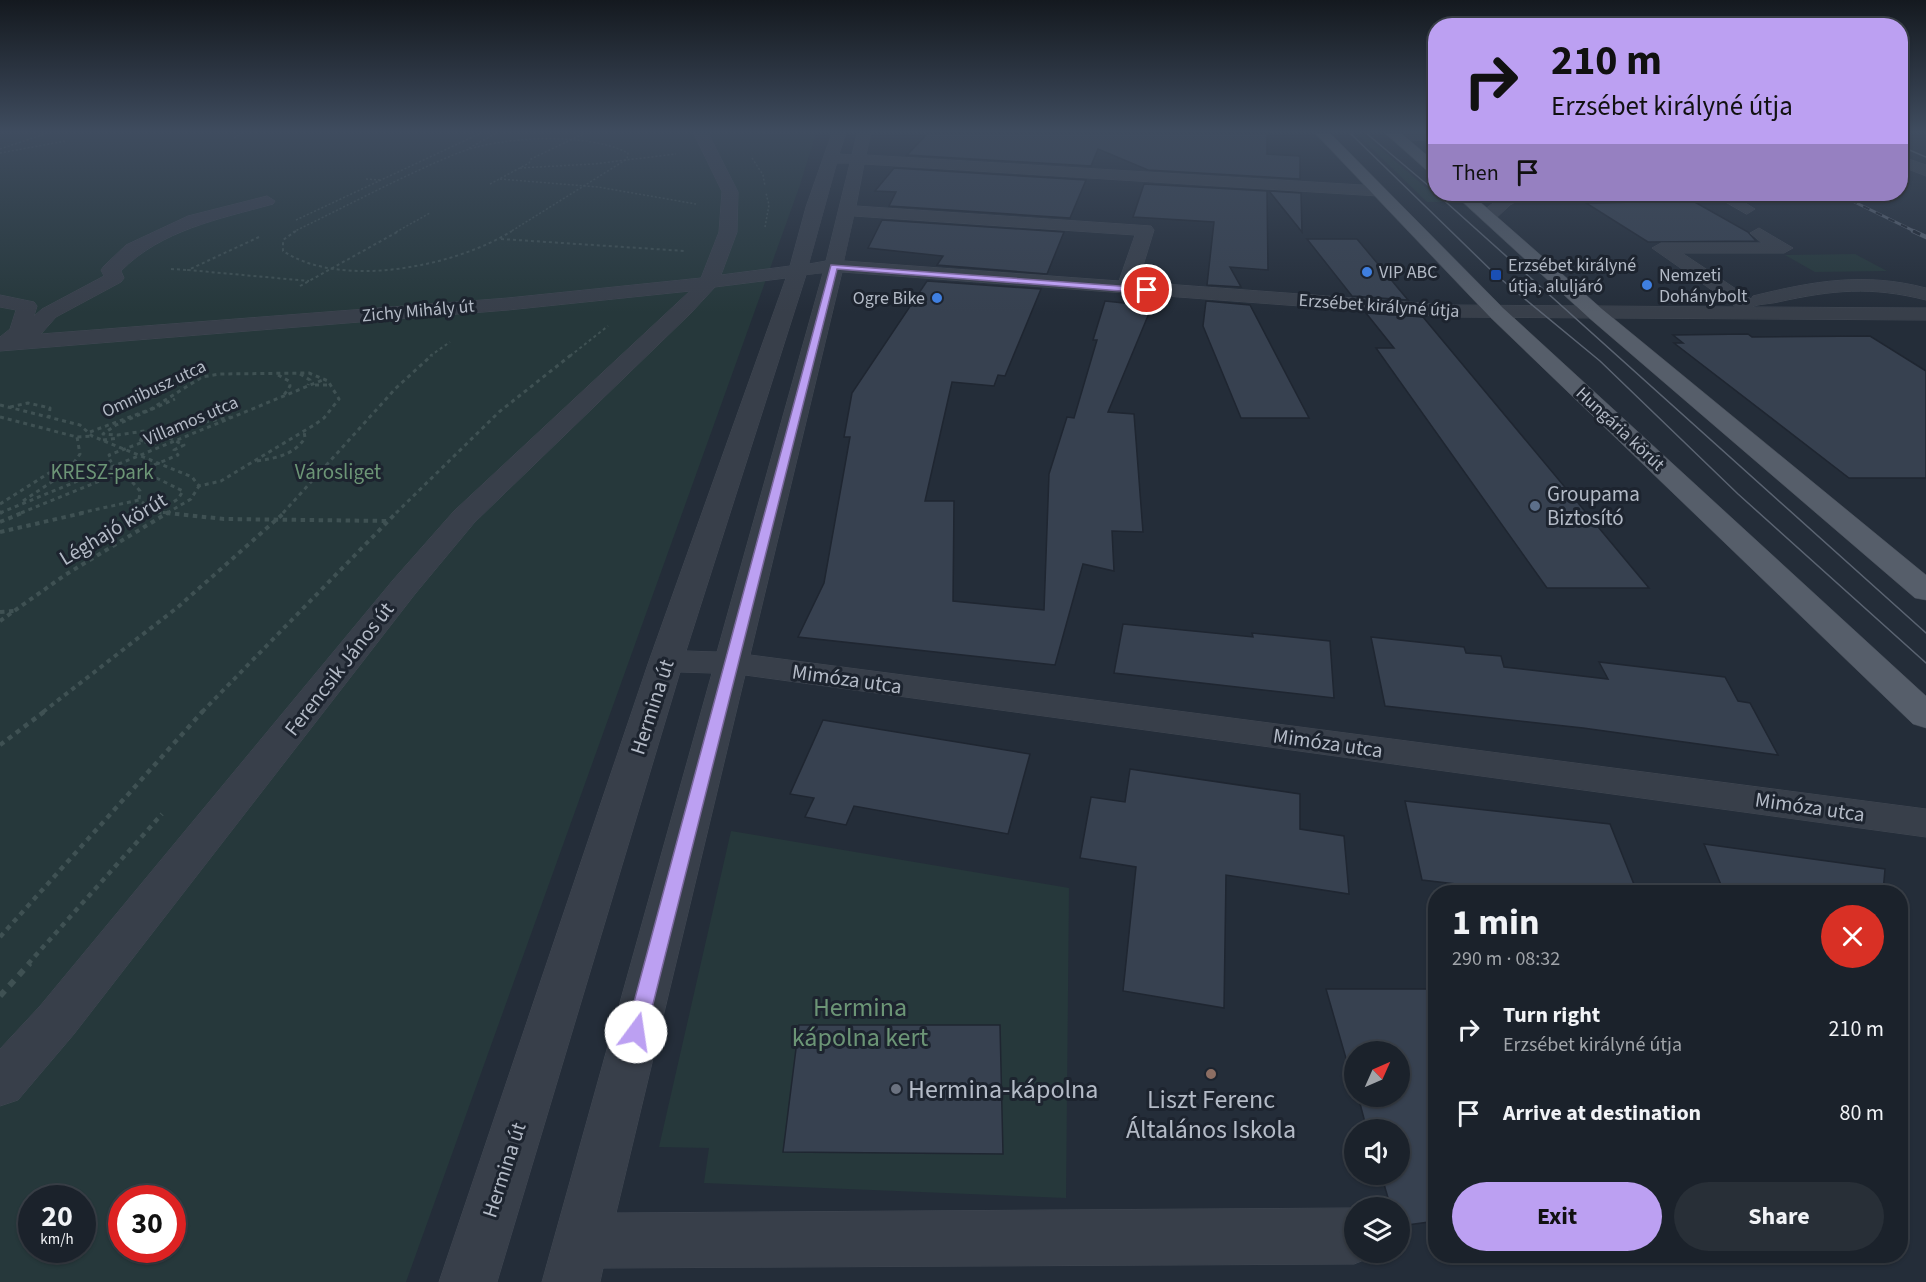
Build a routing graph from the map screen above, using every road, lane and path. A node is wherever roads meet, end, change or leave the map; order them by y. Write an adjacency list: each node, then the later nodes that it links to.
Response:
1 (353, 193): 19 (path)
2 (375, 193): 27 (path)
3 (574, 193): 22 (path)
4 (642, 193): 14 (path)
5 (729, 193): 24 (street)
6 (820, 193): 29 (street, Hermina út)
7 (851, 193): 15 (street)
8 (1380, 193): 37 (main road, Hungária körút)
9 (697, 194): 14 (path)
10 (267, 201): 45 (street)
11 (1470, 201): 18 (main road)
12 (1506, 201): 18 (street)
13 (1732, 201): 16 (street)
14 (699, 205): 23 (path)
15 (847, 210): 25 (street); 33 (street)
16 (1747, 210)
17 (430, 213): 27 (path)
18 (1488, 216): 38 (main road)
19 (295, 220)
20 (1759, 233): 36 (street)
21 (263, 235): 28 (path)
22 (500, 239): 23 (path); 27 (path)
23 (693, 251): 24 (path)
24 (721, 251): 31 (street)
25 (834, 266): 29 (street, Zichy Mihály út); 33 (street, Erzsébet királyné útja); 92 (street)
26 (171, 269): 28 (path)
27 (333, 269): 30 (path)
28 (188, 270): 30 (path)
29 (798, 270): 31 (street, Zichy Mihály út); 91 (street, Hermina út)
30 (309, 281): 32 (path)
31 (709, 282): 45 (street, Zichy Mihály út); 97 (street, Ferencsik János út)
32 (299, 287)
33 (1126, 289): 37 (street, Erzsébet királyné útja)
34 (1926, 294): 36 (street)
35 (0, 301): 45 (street)
36 (1744, 303): 39 (street)
37 (1496, 312): 38 (street, Erzsébet királyné útja); 93 (main road, Hungária körút)
38 (1595, 313): 39 (street, Erzsébet királyné útja); 87 (main road)
39 (1709, 313): 40 (street, Erzsébet királyné útja)
40 (1888, 314): 41 (street, Erzsébet királyné útja); 43 (street)
41 (1926, 314)
42 (616, 320): 84 (path)
43 (1926, 336)
44 (452, 341): 83 (path)
45 (10, 344)
46 (292, 373): 47 (path, Omnibusz utca); 48 (path, Omnibusz utca); 50 (path)
47 (274, 374): 51 (path); 60 (path, Omnibusz utca)
48 (325, 379): 49 (path, Omnibusz utca); 50 (path, Villamos utca)
49 (332, 385): 50 (path); 59 (path)
50 (306, 387): 51 (path, Villamos utca)
51 (282, 397): 55 (path, Villamos utca)
52 (175, 399): 58 (path)
53 (0, 405): 54 (path, Léghajó körút)
54 (9, 407): 57 (path, Léghajó körút); 57 (path, Léghajó körút)
55 (240, 415): 58 (path); 64 (path, Villamos utca)
56 (0, 417): 61 (path, Léghajó körút)
57 (49, 417): 60 (path, Léghajó körút)
58 (163, 431): 62 (path); 63 (path)
59 (304, 431): 67 (path); 67 (path)
60 (91, 434): 61 (path, Léghajó körút); 62 (path, Léghajó körút)
61 (77, 437): 72 (path)
62 (102, 440): 65 (path, Léghajó körút)
63 (143, 441): 64 (path); 65 (path)
64 (178, 442): 66 (path, Villamos utca); 68 (path)
65 (124, 449): 66 (path, Léghajó körút); 69 (path)
66 (142, 456): 68 (path, Léghajó körút); 70 (path, Villamos utca)
67 (253, 462): 76 (path)
68 (158, 463): 71 (path); 76 (path, Léghajó körút)
69 (104, 465): 70 (path); 72 (path)
70 (112, 468): 73 (path); 79 (path, Villamos utca)
71 (141, 470): 74 (path); 80 (path)
72 (68, 471): 78 (path); 79 (path)
73 (120, 472): 74 (path); 85 (path)
74 (127, 476): 75 (path); 77 (path)
75 (122, 478)
76 (199, 486): 82 (path, Léghajó körút)
77 (139, 500): 80 (path); 86 (path)
78 (0, 504)
79 (14, 508): 81 (path, Villamos utca)
80 (157, 512): 82 (path)
81 (0, 513)
82 (167, 513): 83 (path); 88 (path, Léghajó körút)
83 (279, 518): 84 (path); 94 (path)
84 (389, 521): 96 (path)
85 (0, 522)
86 (0, 532)
87 (1926, 591)
88 (15, 611): 89 (path); 90 (path, Léghajó körút)
89 (0, 612)
90 (0, 621)
91 (666, 662): 92 (street, Mimóza utca); 100 (street, Hermina út)
92 (731, 663): 95 (street, Mimóza utca); 99 (street)
93 (1926, 716)
94 (0, 745)
95 (1926, 823)
96 (0, 937)
97 (0, 1084)
98 (1344, 1236): 99 (street)
99 (577, 1261)
100 (468, 1282)

